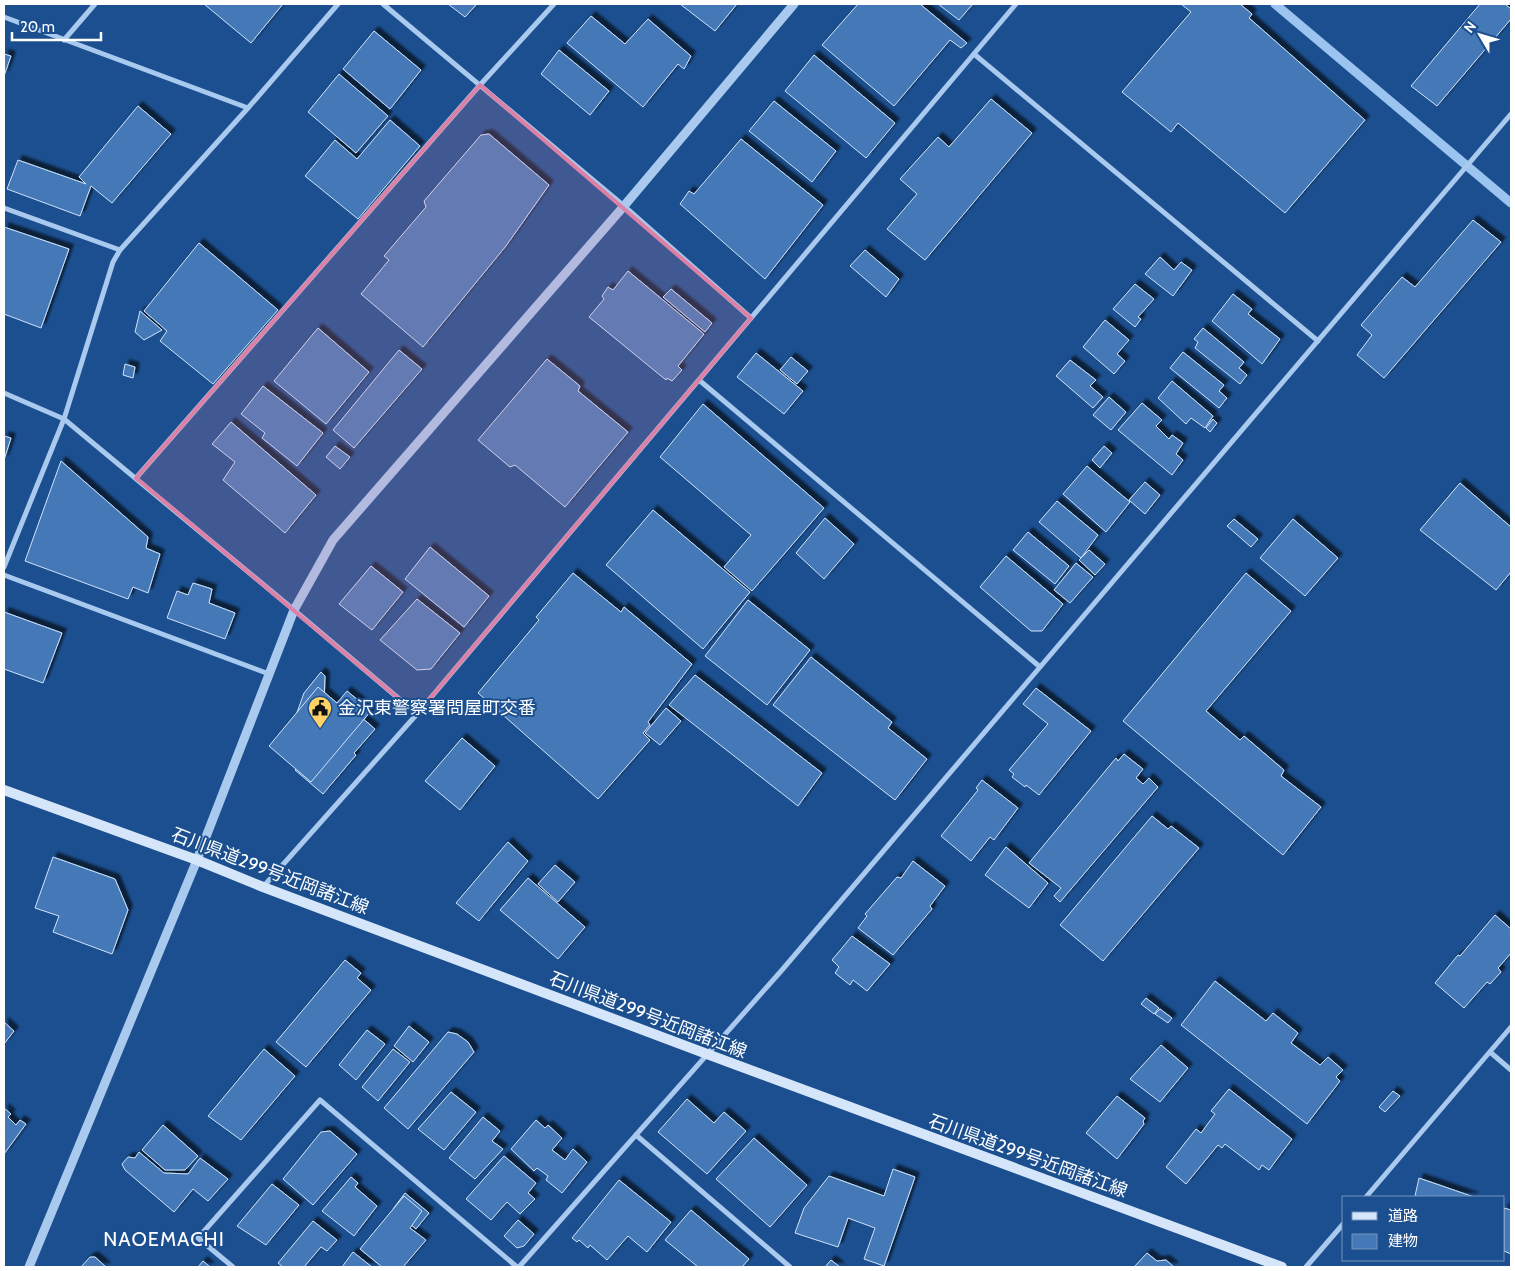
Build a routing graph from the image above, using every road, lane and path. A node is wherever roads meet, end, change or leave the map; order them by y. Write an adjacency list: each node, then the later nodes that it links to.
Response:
1 (95, 4): 8 (street)
2 (338, 4): 11 (street)
3 (383, 4): 10 (street)
4 (554, 4): 10 (street)
5 (794, 4): 13 (street)
6 (1016, 4): 9 (street)
7 (4, 17): 8 (street)
8 (64, 40): 11 (street)
9 (974, 54): 16 (street); 17 (street)
10 (480, 85): 13 (street); 21 (street)
11 (248, 108): 15 (street)
12 (1511, 114): 17 (street)
13 (624, 206): 16 (street); 24 (street)
14 (4, 208): 15 (street)
15 (120, 250): 20 (street)
16 (751, 318): 18 (street)
17 (1318, 342): 25 (street)
18 (699, 380): 25 (street); 27 (street)
19 (4, 393): 20 (street)
20 (64, 419): 21 (street); 22 (street)
21 (136, 478): 24 (street)
22 (4, 567)
23 (4, 576): 26 (street)
24 (294, 610): 26 (street); 27 (street)
25 (1040, 667): 33 (street)
26 (270, 674): 29 (street)
27 (417, 714): 30 (street)
28 (4, 790): 29 (main road, 石川県道299号近岡諸江線)
29 (197, 860): 30 (main road, 石川県道299号近岡諸江線); 38 (street)
30 (263, 887): 33 (main road, 石川県道299号近岡諸江線)
31 (1511, 1027): 32 (street)
32 (1490, 1052): 34 (street); 36 (street)
33 (707, 1054): 35 (street); 42 (main road, 石川県道299号近岡諸江線)
34 (1511, 1070)
35 (636, 1135): 40 (street); 41 (street)
36 (1367, 1196)
37 (1342, 1225): 43 (street)
38 (29, 1267)
39 (233, 1267): 40 (street)
40 (518, 1267)
41 (790, 1267)
42 (1282, 1267)
43 (1306, 1267)

